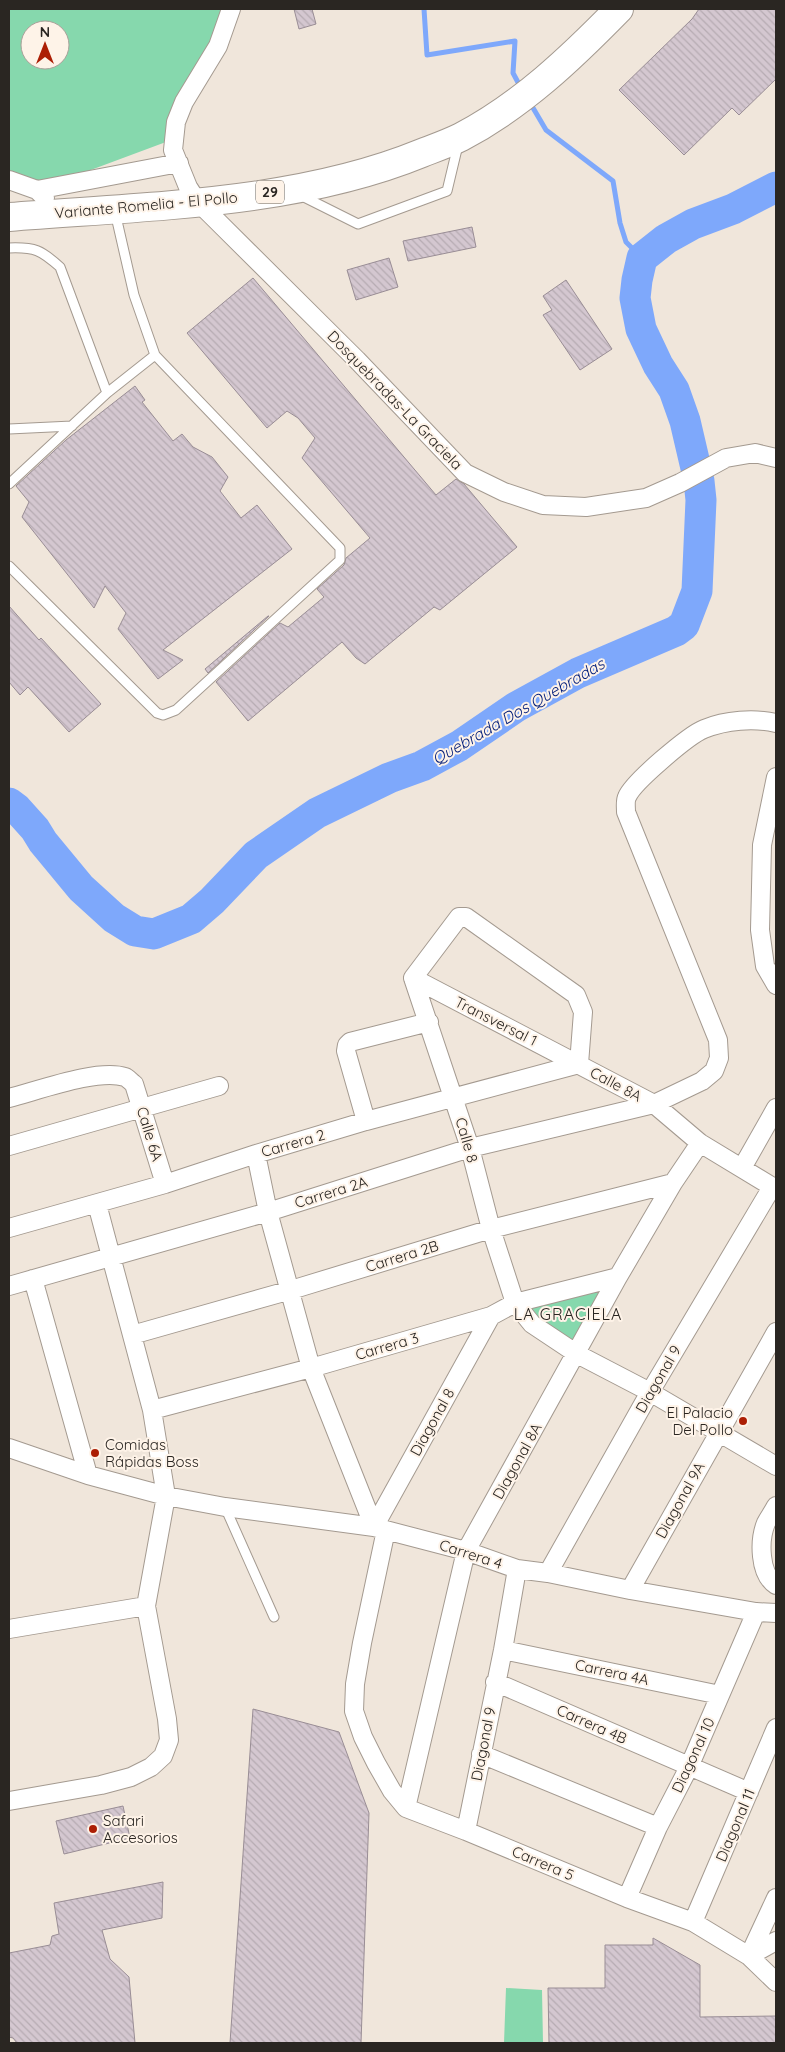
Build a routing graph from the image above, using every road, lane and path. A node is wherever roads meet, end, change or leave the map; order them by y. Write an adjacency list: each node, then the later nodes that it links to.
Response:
1 (231, 9): 4 (street, Dosquebradas-La Graciela)
2 (619, 9): 3 (highway, Variante Romelia - El Pollo / 29)
3 (459, 138): 6 (highway, Variante Romelia - El Pollo / 29); 6 (lane)
4 (179, 163): 7 (street); 8 (street, Dosquebradas-La Graciela)
5 (9, 180): 7 (street)
6 (289, 189): 8 (highway, Variante Romelia - El Pollo / 29)
7 (37, 190): 10 (street)
8 (198, 202): 9 (highway, Variante Romelia - El Pollo / 29); 17 (street, Dosquebradas-La Graciela)
9 (114, 209): 10 (highway, Variante Romelia - El Pollo / 29); 13 (lane)
10 (59, 213): 11 (highway, Variante Romelia - El Pollo / 29)
11 (9, 217)
12 (9, 248): 14 (lane)
13 (155, 355): 14 (lane); 19 (lane)
14 (108, 393): 15 (lane)
15 (72, 426): 16 (lane); 18 (lane)
16 (9, 429)
17 (776, 458)
18 (9, 484)
19 (9, 566)
20 (776, 723): 30 (street, Carrera 2A)
21 (776, 777): 22 (street)
22 (771, 966): 24 (street)
23 (413, 978): 25 (street, Calle 8); 26 (street, Transversal 1); 26 (street)
24 (776, 985)
25 (429, 1022): 28 (street, Calle 8); 33 (street)
26 (579, 1064): 28 (street, Carrera 2); 30 (street, Calle 8A)
27 (219, 1086): 31 (street)
28 (454, 1096): 33 (street, Carrera 2); 36 (street, Calle 8)
29 (9, 1098): 31 (street, Calle 6A)
30 (654, 1104): 34 (street, Calle 8A); 36 (street, Carrera 2A)
31 (141, 1108): 35 (street); 40 (street, Calle 6A)
32 (776, 1108): 38 (street)
33 (366, 1122): 37 (street, Carrera 2)
34 (700, 1143): 38 (street, Calle 8A); 39 (street, Diagonal 8A)
35 (9, 1146)
36 (470, 1148): 43 (street, Carrera 2A); 45 (street, Calle 8)
37 (256, 1154): 40 (street, Carrera 2); 43 (street)
38 (742, 1168): 41 (street, Calle 8A)
39 (673, 1183): 45 (street, Carrera 2B); 47 (street, Diagonal 8A)
40 (165, 1184): 42 (street, Carrera 2)
41 (774, 1188): 57 (street, Diagonal 9)
42 (97, 1204): 44 (street, Carrera 2); 46 (street)
43 (268, 1212): 46 (street, Carrera 2A); 50 (street)
44 (9, 1228)
45 (491, 1229): 50 (street, Carrera 2B); 51 (street, Calle 8)
46 (112, 1256): 48 (street, Carrera 2A); 54 (street)
47 (618, 1277): 51 (street, Carrera 3); 55 (street, Diagonal 8A)
48 (33, 1279): 49 (street, Carrera 2A); 62 (street)
49 (9, 1286)
50 (291, 1290): 54 (street, Carrera 2B); 56 (street)
51 (515, 1303): 52 (street, Carrera 3); 55 (street)
52 (491, 1316): 56 (street, Carrera 3); 66 (street, Diagonal 8)
53 (776, 1332): 59 (street, Diagonal 9A)
54 (132, 1335): 58 (street)
55 (577, 1354): 57 (street); 67 (street, Diagonal 8A)
56 (312, 1368): 58 (street, Carrera 3); 66 (street)
57 (650, 1392): 59 (street); 69 (street, Diagonal 9)
58 (152, 1410): 63 (street)
59 (718, 1432): 61 (street); 71 (street, Diagonal 9A)
60 (9, 1448): 62 (street, Carrera 4)
61 (776, 1466)
62 (88, 1475): 63 (street, Carrera 4)
63 (166, 1496): 65 (street, Carrera 4); 72 (street)
64 (776, 1506): 70 (street)
65 (225, 1507): 66 (street, Carrera 4); 75 (lane)
66 (380, 1529): 67 (street, Carrera 4); 85 (street, Diagonal 8)
67 (466, 1550): 68 (street, Carrera 4); 85 (street, Diagonal 8A)
68 (517, 1569): 69 (street, Carrera 4); 77 (street, Diagonal 9)
69 (548, 1573): 71 (street, Carrera 4)
70 (776, 1585)
71 (630, 1590): 73 (street, Carrera 4)
72 (146, 1606): 76 (street); 84 (street)
73 (756, 1612): 74 (street, Carrera 4); 79 (street, Diagonal 10)
74 (776, 1613)
75 (274, 1617)
76 (9, 1629)
77 (503, 1650): 78 (street, Diagonal 9); 79 (street, Carrera 4A)
78 (495, 1682): 81 (street, Diagonal 9); 82 (street, Carrera 4B)
79 (720, 1695): 82 (street, Diagonal 10)
80 (776, 1728): 83 (street, Diagonal 11)
81 (481, 1754): 86 (street); 87 (street, Diagonal 9)
82 (689, 1766): 83 (street, Carrera 4B); 86 (street, Diagonal 10)
83 (749, 1792): 90 (street, Diagonal 11)
84 (9, 1801)
85 (406, 1808): 87 (street, Carrera 5)
86 (658, 1827): 88 (street, Diagonal 10)
87 (466, 1831): 88 (street, Carrera 5)
88 (627, 1898): 90 (street, Carrera 5)
89 (776, 1898): 92 (street)
90 (693, 1922): 92 (street, Carrera 5)
91 (776, 1941): 92 (street)
92 (749, 1956): 93 (street, Carrera 5)
93 (776, 1982)

